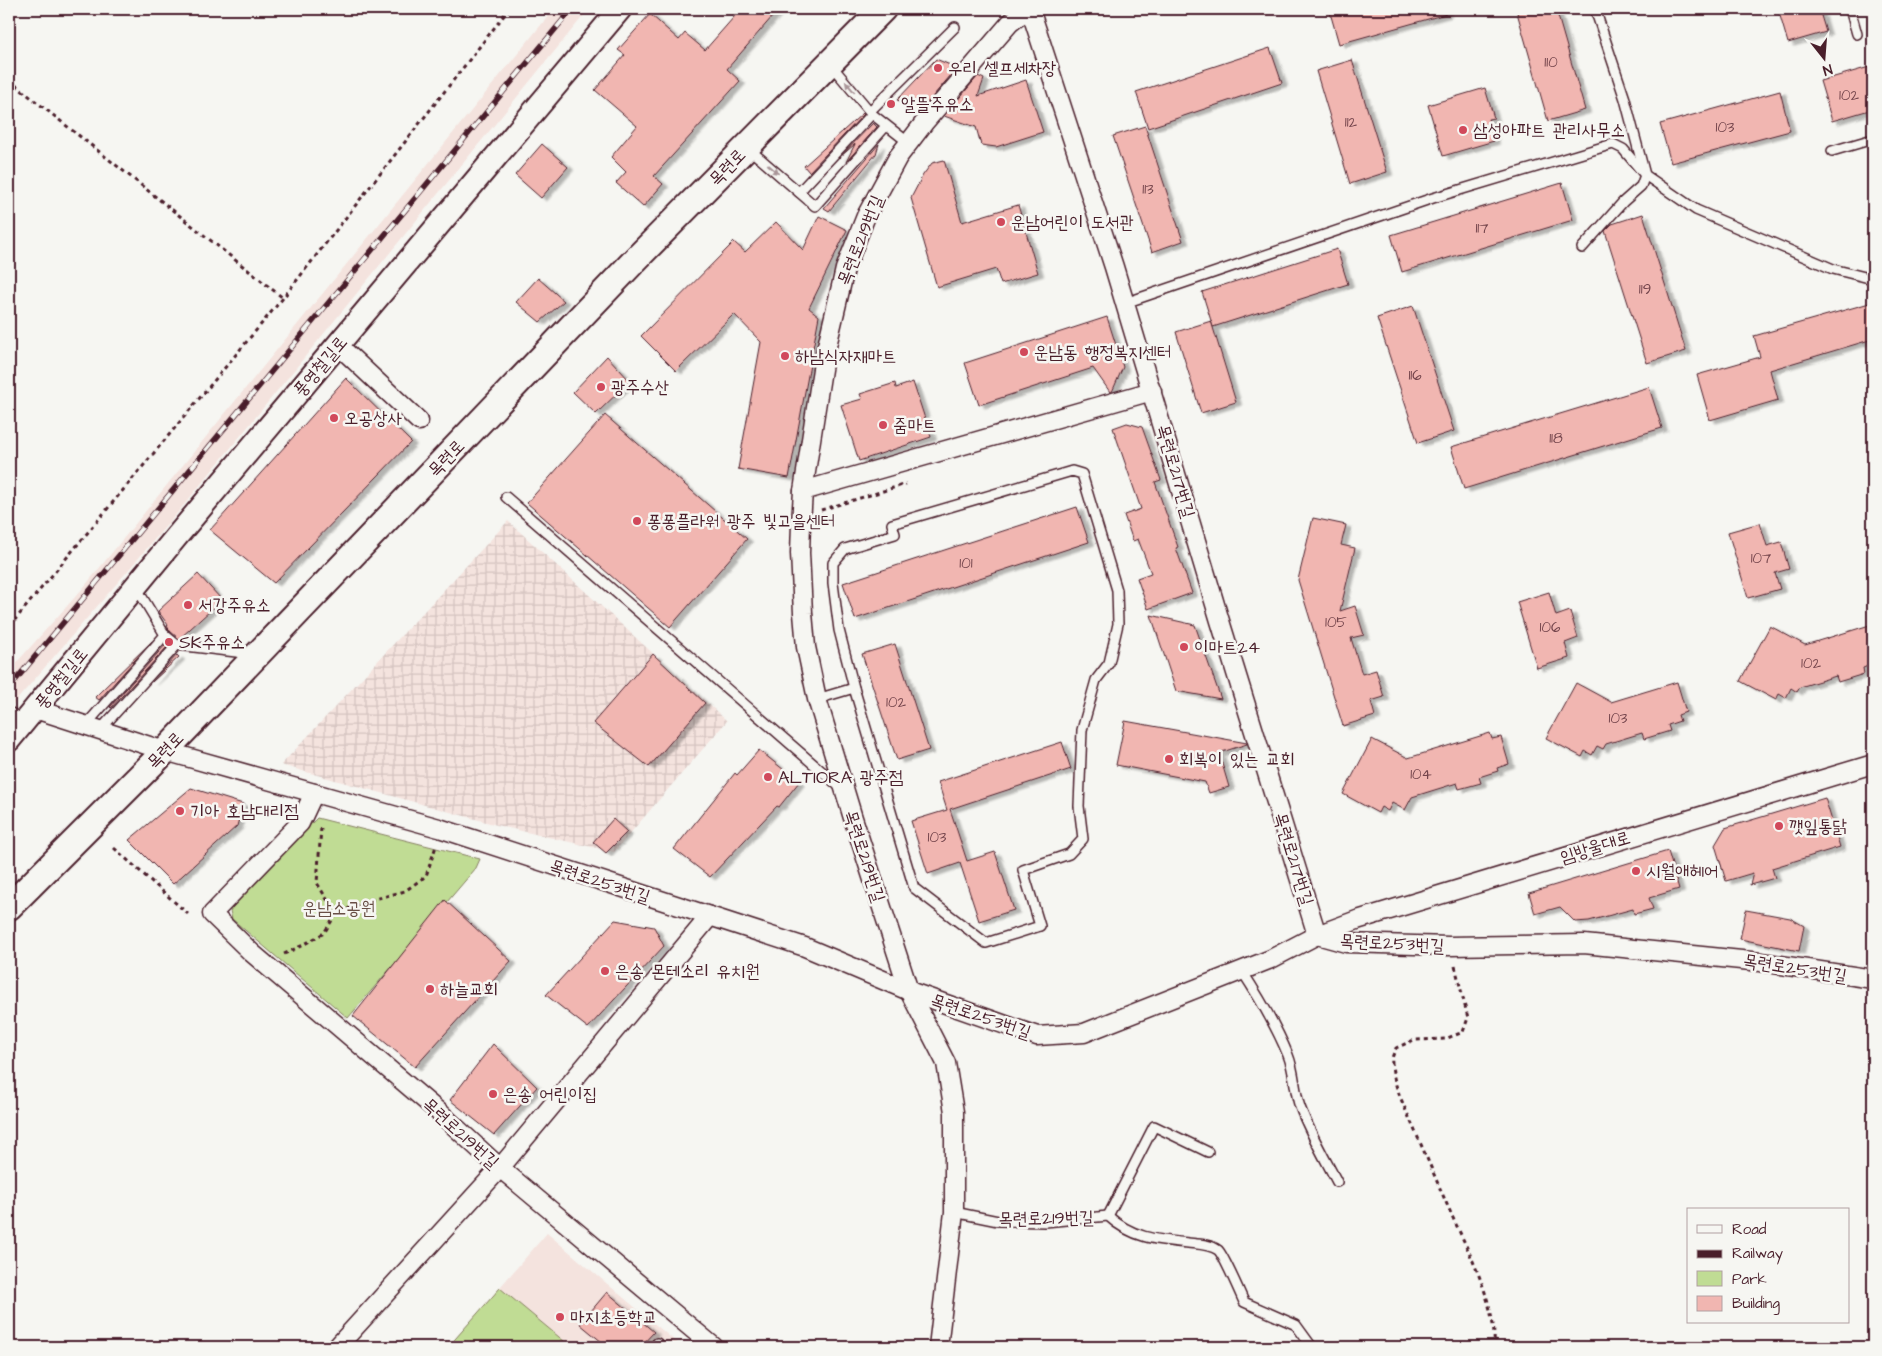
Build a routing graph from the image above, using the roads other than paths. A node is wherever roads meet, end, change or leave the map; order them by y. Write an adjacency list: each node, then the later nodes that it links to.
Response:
1 (620, 9): 20 (street, 풍영철길로)
2 (883, 9): 8 (main road, 목련로)
3 (1029, 9): 12 (street, 목련로219번길); 19 (street, 목련로217번길)
4 (1595, 9): 15 (lane)
5 (1850, 9): 7 (lane)
6 (955, 27): 9 (lane)
7 (1857, 34)
8 (829, 63): 9 (lane, one-way to 8); 13 (main road, 목련로)
9 (871, 112): 10 (lane); 16 (lane)
10 (886, 126): 12 (lane); 16 (lane)
11 (1873, 139): 14 (lane)
12 (909, 143): 23 (street, 목련로219번길)
13 (747, 147): 16 (lane, one-way to 16); 28 (main road, 목련로)
14 (1832, 151)
15 (1645, 175): 17 (lane); 18 (lane); 19 (lane)
16 (799, 192)
17 (1582, 248)
18 (1873, 279)
19 (1125, 303): 21 (street, 목련로217번길)
20 (338, 345): 22 (street); 25 (street, 풍영철길로)
21 (1152, 391): 23 (street); 39 (street, 목련로217번길)
22 (419, 421)
23 (804, 491): 30 (street, 목련로219번길)
24 (506, 497): 35 (lane)
25 (136, 587): 26 (lane); 31 (street, 풍영철길로)
26 (165, 636): 27 (lane); 32 (lane)
27 (177, 645): 28 (lane); 32 (lane)
28 (257, 655): 33 (main road, 목련로)
29 (854, 688): 29 (lane); 30 (lane)
30 (817, 699): 35 (street, 목련로219번길)
31 (18, 723): 32 (street, 목련로253번길)
32 (92, 728): 33 (street, 목련로253번길)
33 (165, 751): 36 (street, 목련로253번길); 37 (main road, 목련로)
34 (1873, 764): 39 (street, 임방울대로)
35 (845, 792): 42 (street, 목련로219번길)
36 (314, 793): 38 (street, 목련로253번길); 44 (street, 목련로219번길)
37 (9, 907)
38 (710, 916): 42 (street, 목련로253번길); 44 (street)
39 (1317, 935): 40 (street, 목련로253번길); 41 (street, 목련로253번길)
40 (1242, 971): 42 (street, 목련로253번길); 45 (lane)
41 (1873, 980)
42 (909, 991): 46 (street, 목련로219번길)
43 (1208, 1152): 47 (lane, 목련로219번길)
44 (500, 1168): 48 (street); 49 (street, 목련로219번길)
45 (1337, 1182)
46 (954, 1212): 47 (lane, 목련로219번길); 50 (street, 목련로219번길)
47 (1108, 1216): 51 (lane, 목련로219번길)
48 (337, 1347)
49 (714, 1347)
50 (938, 1347)
51 (1312, 1347)

